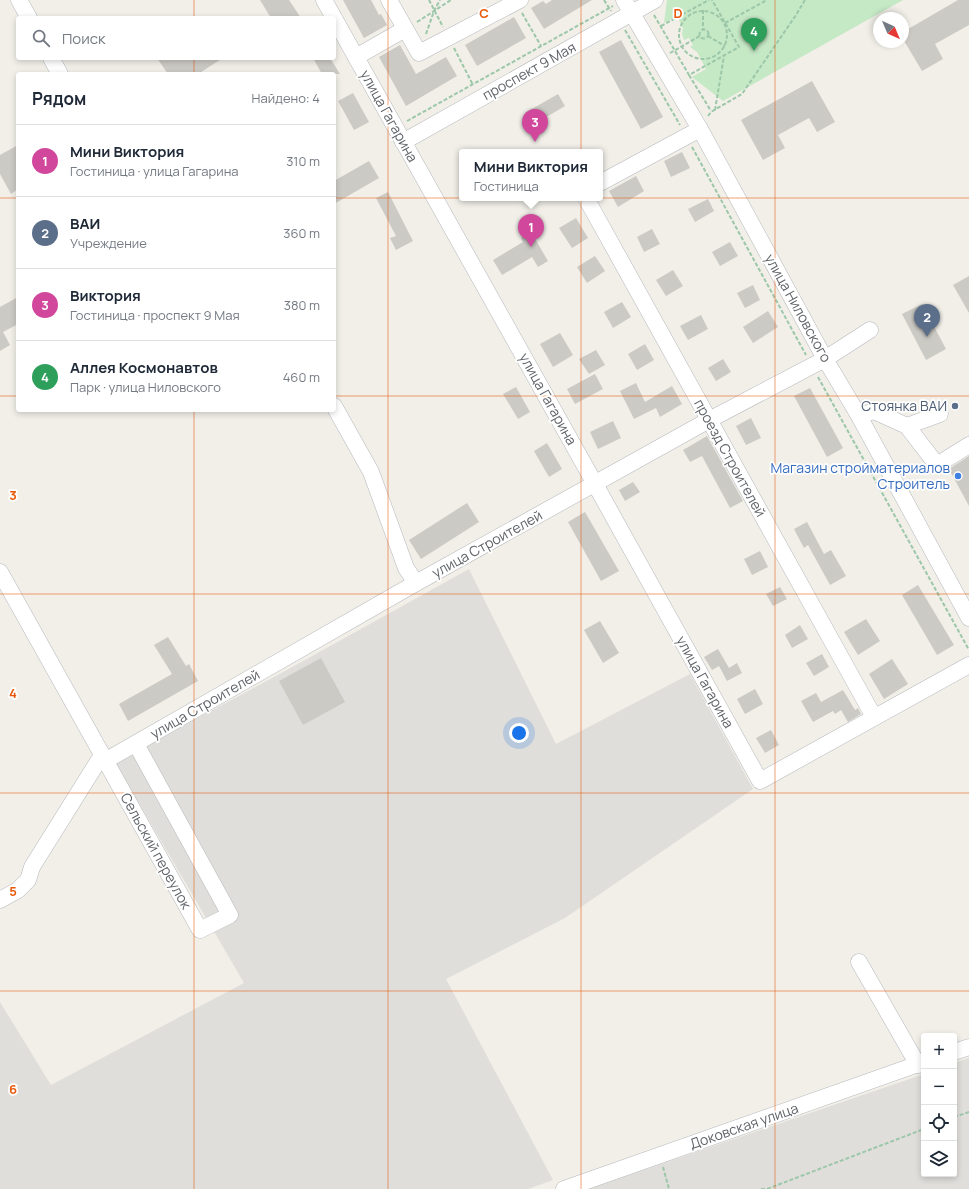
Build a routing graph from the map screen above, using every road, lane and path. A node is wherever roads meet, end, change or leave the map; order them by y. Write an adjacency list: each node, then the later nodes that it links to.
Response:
1 (19, 0): 17 (street)
2 (324, 0): 18 (street, улица Гагарина)
3 (389, 0): 21 (street)
4 (440, 0): 15 (path)
5 (451, 0): 15 (path)
6 (604, 0): 13 (path)
7 (655, 0): 13 (street, проспект 9 Мая)
8 (709, 0): 16 (path)
9 (712, 0): 20 (path)
10 (767, 0): 20 (path)
11 (805, 0): 36 (path)
12 (515, 3): 25 (path); 28 (street)
13 (622, 8): 25 (path); 39 (street, улица Ниловского); 39 (path); 40 (street, проспект 9 Мая)
14 (703, 10): 16 (path); 20 (path); 22 (path)
15 (434, 11): 21 (path); 28 (path)
16 (692, 11): 27 (path); 35 (path)
17 (28, 16)
18 (333, 16)
19 (336, 21): 31 (street, улица Гагарина)
20 (725, 23): 26 (path); 30 (path)
21 (405, 29): 28 (street); 31 (street)
22 (704, 29): 23 (path); 24 (path)
23 (700, 36): 24 (path); 27 (path)
24 (708, 36): 26 (path)
25 (541, 46): 38 (path)
26 (725, 46): 29 (path)
27 (682, 47): 29 (path)
28 (419, 53)
29 (714, 56): 33 (path)
30 (724, 56): 33 (path); 36 (path)
31 (356, 57): 38 (street, улица Гагарина)
32 (52, 60): 34 (street)
33 (716, 60): 35 (path)
34 (59, 72)
35 (689, 75): 37 (path)
36 (714, 110): 37 (path)
37 (711, 112): 39 (path)
38 (395, 128): 40 (street, улица Гагарина)
39 (693, 133): 41 (street); 44 (street, улица Ниловского); 44 (path)
40 (403, 142): 51 (street, улица Гагарина)
41 (603, 182)
42 (588, 201): 48 (street, проезд Строителей)
43 (870, 330): 44 (street, улица Строителей)
44 (818, 362): 47 (street, улица Ниловского); 48 (street, улица Строителей); 55 (path)
45 (336, 409): 53 (street)
46 (940, 414): 49 (street)
47 (858, 416): 49 (street); 54 (street, улица Ниловского)
48 (709, 420): 51 (street, улица Строителей); 57 (street, проезд Строителей)
49 (907, 426): 50 (street)
50 (969, 445)
51 (596, 484): 53 (street, улица Строителей); 57 (street, улица Гагарина)
52 (0, 572): 59 (street, Сельский переулок)
53 (416, 583): 58 (street, улица Строителей)
54 (969, 618)
55 (969, 650)
56 (969, 665): 57 (street)
57 (874, 717)
58 (136, 744): 59 (street, улица Строителей); 59 (street, Сельский переулок)
59 (104, 758): 60 (street)
60 (0, 900)
61 (859, 962): 64 (street)
62 (969, 1047): 63 (street)
63 (957, 1051)
64 (921, 1064): 68 (street, Доковская улица)
65 (969, 1112): 66 (path)
66 (957, 1117)
67 (921, 1130): 71 (path)
68 (660, 1156): 69 (street, Доковская улица); 70 (path)
69 (564, 1189)
70 (669, 1189)
71 (761, 1189)

